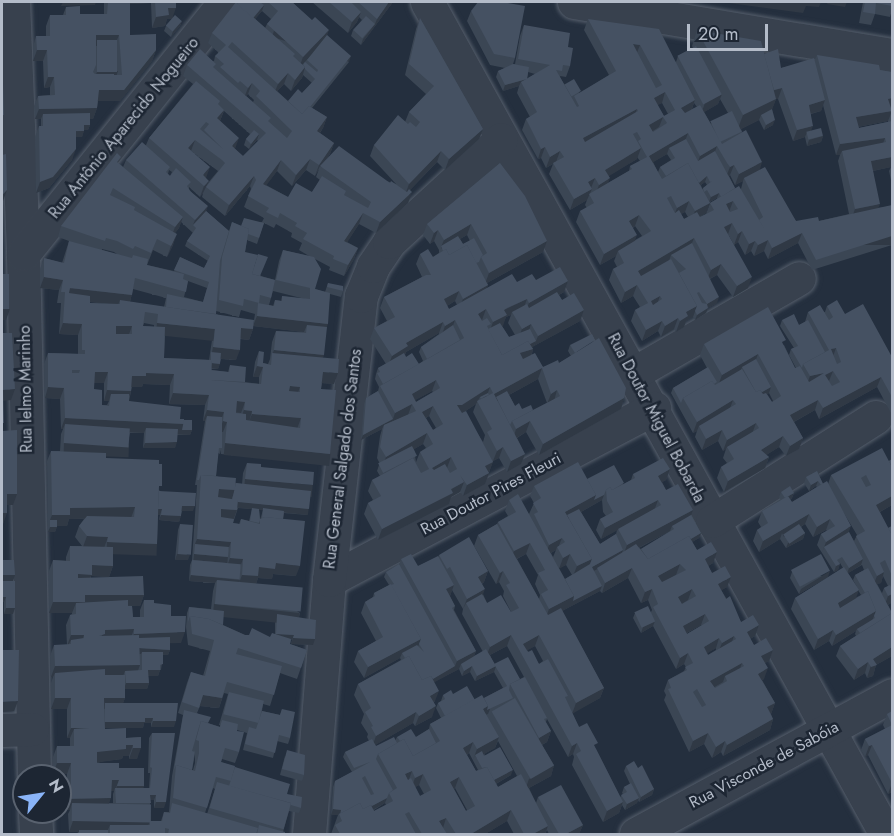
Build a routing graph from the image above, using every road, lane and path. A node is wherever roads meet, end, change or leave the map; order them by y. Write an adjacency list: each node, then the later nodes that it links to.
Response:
1 (13, 2): 7 (street, Rua Ielmo Marinho)
2 (225, 2): 8 (street, Rua Antônio Aparecido Nogueiro)
3 (427, 2): 6 (street, Rua Doutor Miguel Bobarda)
4 (574, 2): 5 (street)
5 (892, 56)
6 (501, 139): 10 (street, Rua Doutor Miguel Bobarda); 14 (street, Rua General Salgado dos Santos)
7 (12, 217): 8 (street, Rua Ielmo Marinho)
8 (23, 254): 16 (street, Rua Ielmo Marinho)
9 (799, 278): 10 (street)
10 (634, 373): 11 (street, Rua Doutor Miguel Bobarda)
11 (654, 408): 13 (street, Rua Doutor Miguel Bobarda); 14 (street, Rua Doutor Pires Fleuri)
12 (876, 417): 13 (street)
13 (712, 521): 17 (street, Rua Doutor Miguel Bobarda)
14 (329, 580): 19 (street, Rua General Salgado dos Santos)
15 (892, 695): 17 (street, Rua Visconde de Sabóia)
16 (17, 729): 18 (street, Rua Ielmo Marinho)
17 (827, 732): 20 (street, Rua Visconde de Sabóia); 21 (street, Rua Doutor Miguel Bobarda)
18 (30, 764)
19 (309, 834)
20 (636, 834)
21 (886, 834)

